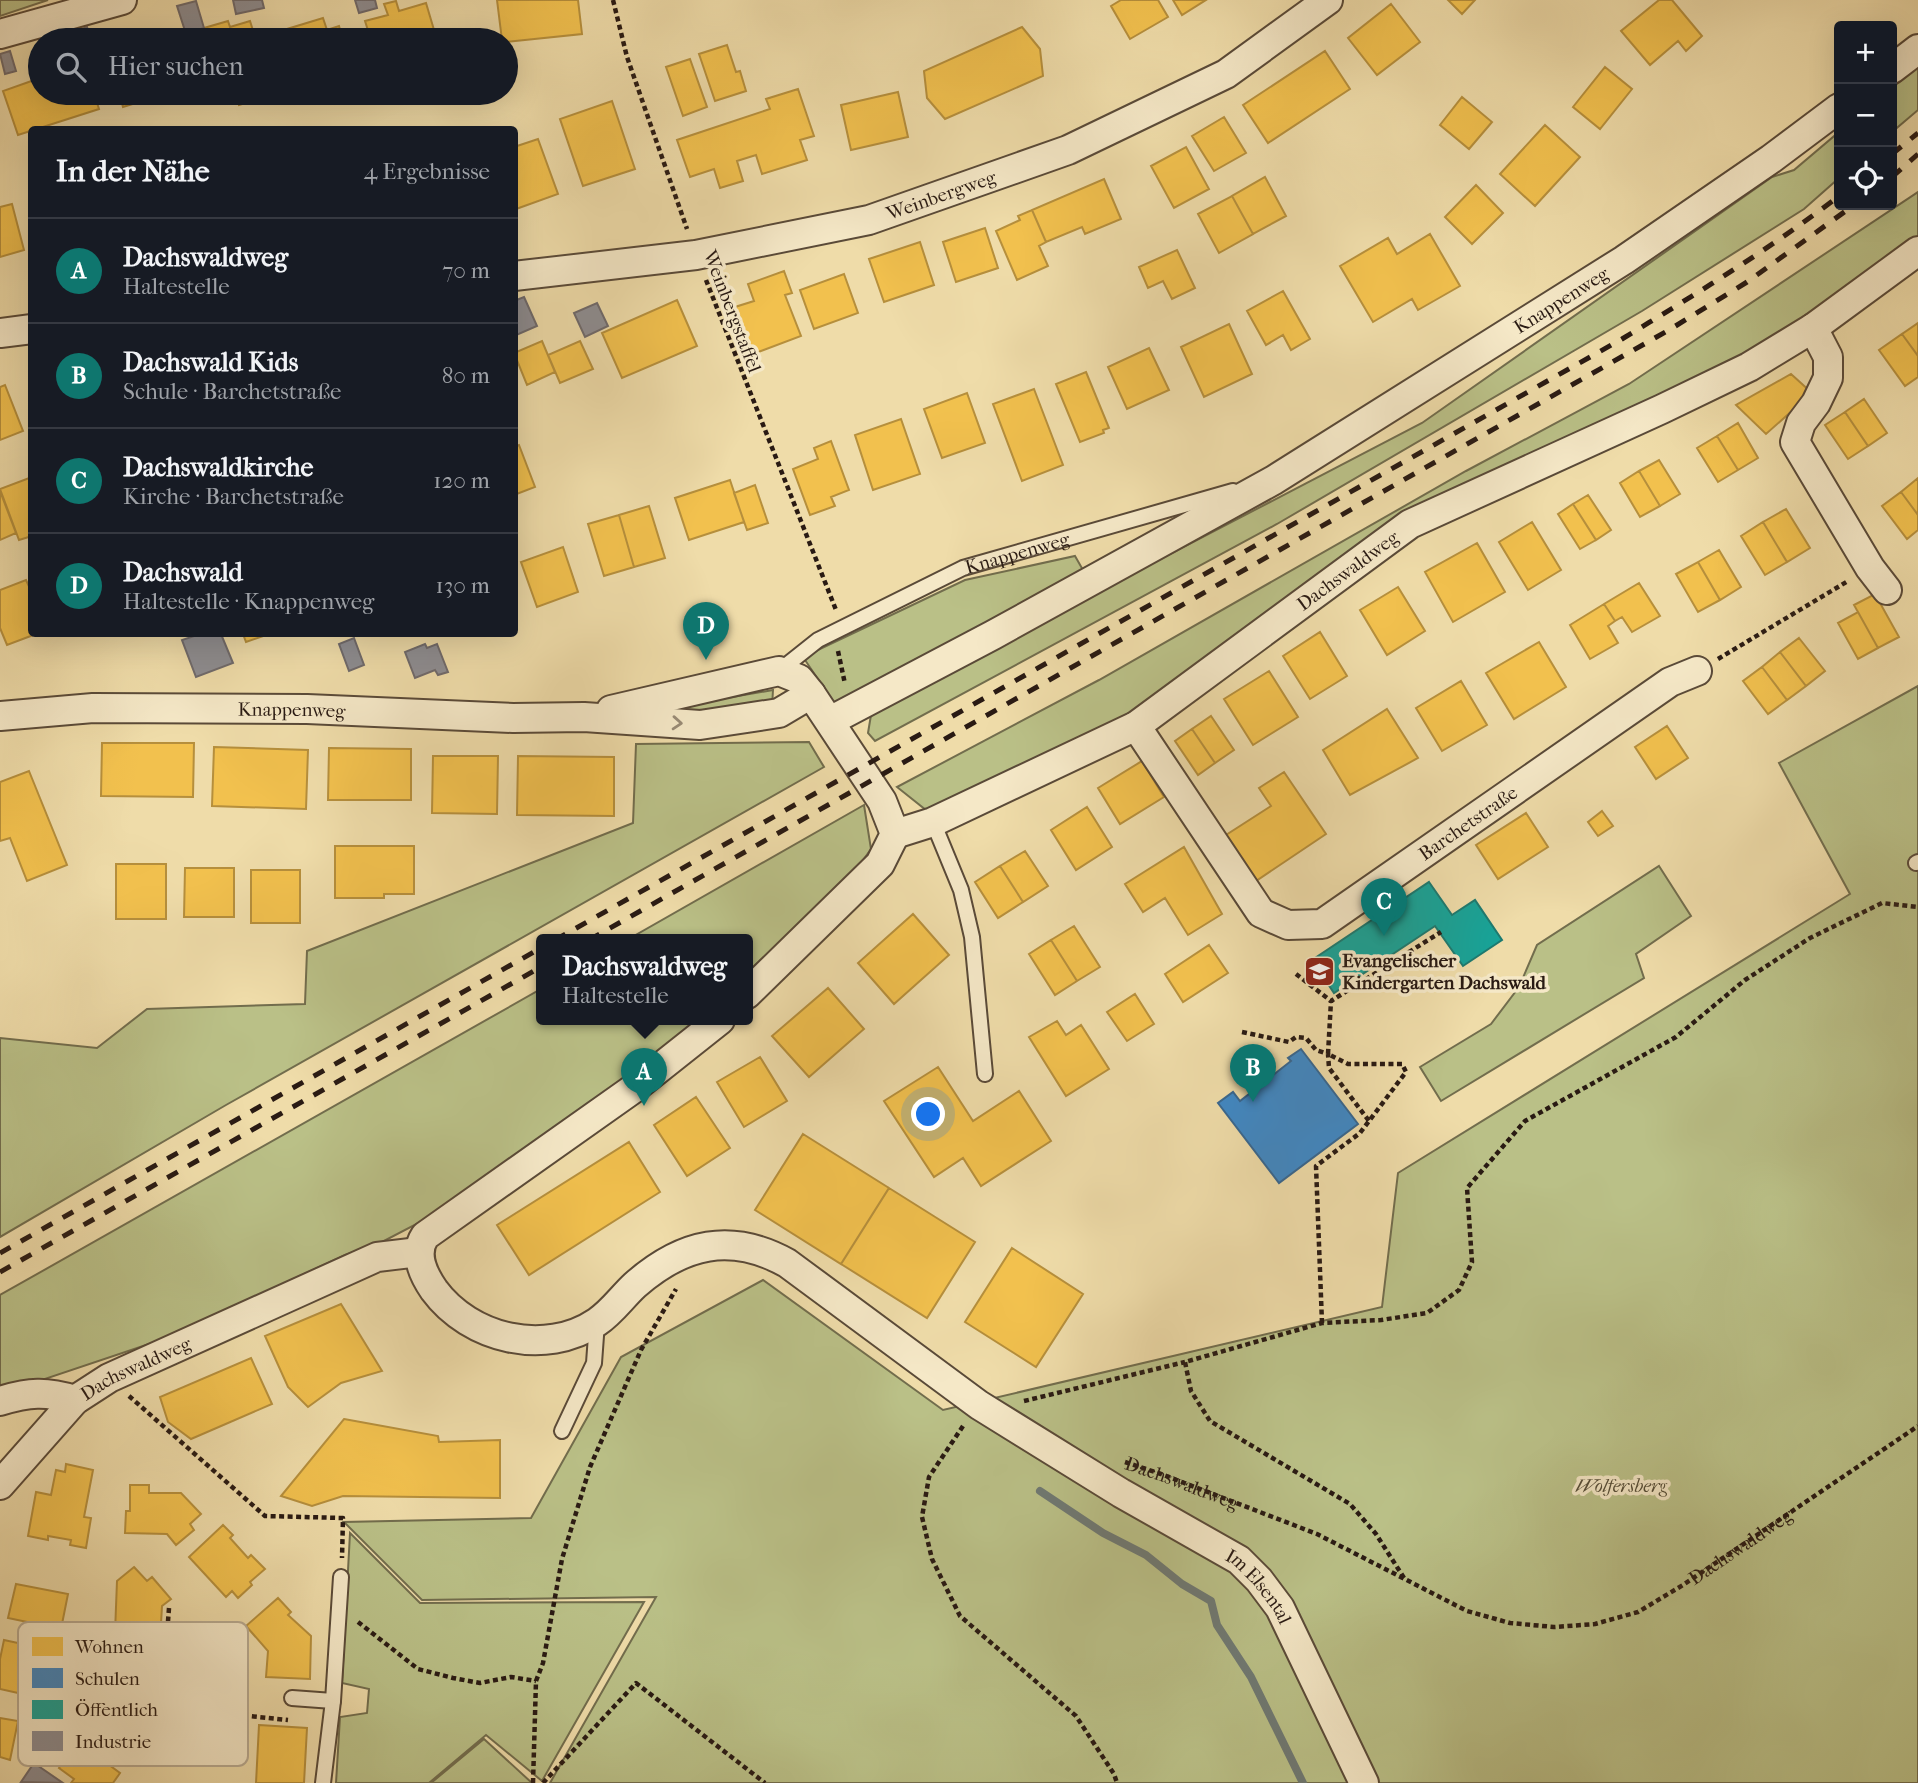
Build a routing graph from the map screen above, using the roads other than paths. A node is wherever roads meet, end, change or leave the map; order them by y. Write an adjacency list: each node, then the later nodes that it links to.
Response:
1 (122, 0): 3 (street)
2 (1328, 0): 8 (street, Weinbergweg)
3 (0, 34)
4 (1918, 49): 5 (street)
5 (1897, 65)
6 (1834, 112): 12 (street, Knappenweg)
7 (1918, 251): 9 (street, Dachswaldweg)
8 (518, 275)
9 (1813, 328): 13 (street); 20 (street, Dachswaldweg)
10 (28, 330): 11 (street)
11 (0, 333)
12 (1274, 480): 14 (lane, Knappenweg); 19 (street, Knappenweg)
13 (1887, 590)
14 (779, 671): 16 (street); 18 (street, Knappenweg)
15 (1697, 671): 20 (street, Barchetstraße)
16 (811, 694): 18 (street, Knappenweg, one-way to 16); 19 (street)
17 (0, 716): 18 (street, Knappenweg)
18 (584, 717)
19 (830, 721): 22 (street)
20 (1136, 726): 21 (street, Dachswaldweg)
21 (933, 822): 22 (street, Dachswaldweg); 25 (lane)
22 (895, 834): 23 (street)
23 (753, 988)
24 (714, 1025): 26 (street)
25 (985, 1074)
26 (419, 1252): 27 (street); 28 (street, Dachswaldweg)
27 (597, 1322): 30 (lane); 36 (street, Im Elsental)
28 (75, 1400): 29 (street); 31 (street, Dachswaldweg)
29 (0, 1401)
30 (562, 1430)
31 (0, 1485)
32 (341, 1577): 34 (lane)
33 (292, 1698): 34 (lane)
34 (333, 1700): 35 (lane)
35 (323, 1783)
36 (1364, 1783)

